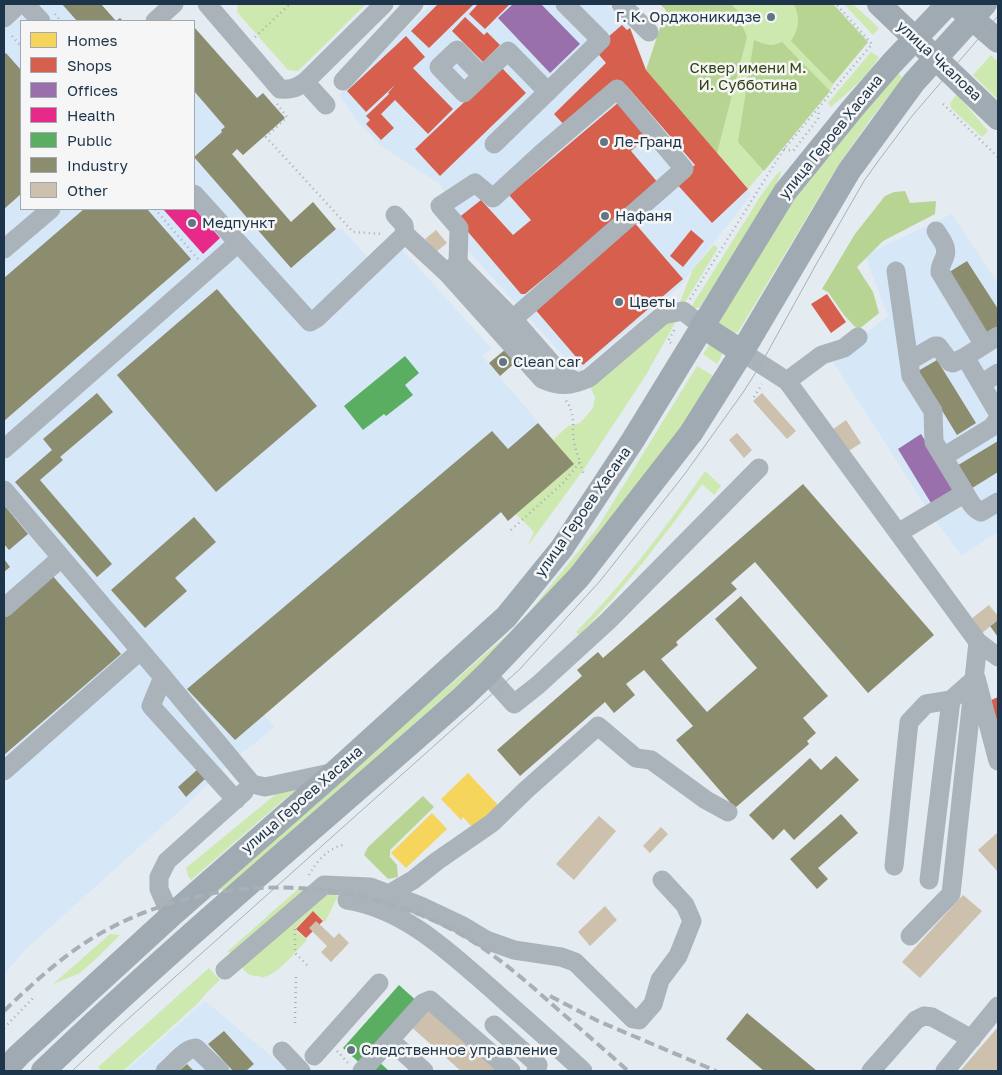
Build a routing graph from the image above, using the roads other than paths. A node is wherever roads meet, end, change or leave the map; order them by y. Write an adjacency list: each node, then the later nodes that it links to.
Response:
1 (19, 4): 12 (lane)
2 (25, 4): 13 (lane)
3 (174, 4): 14 (lane)
4 (384, 4): 16 (lane)
5 (414, 4): 19 (lane)
6 (565, 4): 24 (lane)
7 (621, 4): 15 (lane)
8 (879, 4): 17 (main road, улица Чкалова)
9 (948, 4): 17 (main road, улица Героев Хасана)
10 (209, 5): 23 (lane)
11 (971, 9): 18 (main road); 20 (main road, улица Героев Хасана)
12 (4, 18)
13 (40, 20)
14 (156, 20)
15 (650, 32)
16 (350, 38): 19 (lane); 23 (lane)
17 (915, 38): 20 (main road, улица Чкалова); 38 (main road, улица Героев Хасана)
18 (998, 41)
19 (367, 55): 22 (lane)
20 (935, 57): 26 (main road, улица Чкалова); 41 (main road, улица Героев Хасана)
21 (482, 76): 24 (lane)
22 (343, 81)
23 (305, 82): 25 (lane)
24 (548, 92): 27 (lane)
25 (326, 105)
26 (998, 118)
27 (494, 144)
28 (195, 195): 33 (lane)
29 (50, 210): 34 (lane)
30 (395, 215): 32 (lane)
31 (936, 230): 40 (lane)
32 (405, 234): 33 (lane); 35 (lane)
33 (238, 244): 50 (lane)
34 (4, 249)
35 (452, 268): 37 (lane); 37 (lane); 46 (lane)
36 (896, 271): 43 (lane)
37 (513, 319): 46 (lane)
38 (702, 326): 41 (main road); 46 (lane); 68 (main road, улица Героев Хасана)
39 (858, 337): 45 (lane)
40 (991, 340): 42 (lane)
41 (742, 352): 45 (lane); 62 (main road, улица Героев Хасана)
42 (965, 357): 43 (lane); 47 (lane)
43 (909, 361): 51 (lane)
44 (998, 373): 47 (lane)
45 (787, 381): 56 (lane)
46 (578, 382)
47 (981, 384): 48 (lane)
48 (998, 413)
49 (998, 419): 51 (lane)
50 (4, 448)
51 (943, 457): 54 (lane)
52 (759, 468): 62 (lane)
53 (4, 490): 57 (lane)
54 (965, 493): 55 (lane); 56 (lane)
55 (998, 502)
56 (898, 533): 59 (lane)
57 (61, 558): 58 (lane); 60 (lane)
58 (4, 608)
59 (978, 642): 61 (lane); 64 (lane)
60 (140, 650): 63 (lane); 67 (lane)
61 (998, 657)
62 (487, 674): 89 (main road, улица Героев Хасана)
63 (163, 677): 69 (lane); 70 (lane)
64 (976, 678): 65 (lane); 66 (lane); 78 (lane)
65 (951, 700): 72 (lane); 74 (lane)
66 (998, 762)
67 (4, 771)
68 (335, 772): 69 (lane); 77 (main road, улица Героев Хасана)
69 (252, 784): 70 (lane)
70 (236, 800): 77 (lane)
71 (728, 812): 75 (lane)
72 (894, 866)
73 (662, 880): 75 (lane)
74 (929, 880)
75 (390, 894): 79 (lane)
76 (347, 900): 96 (lane)
77 (174, 913): 88 (main road, улица Героев Хасана)
78 (910, 936)
79 (225, 970)
80 (379, 983): 86 (lane)
81 (998, 1006): 83 (lane)
82 (494, 1025): 95 (lane)
83 (972, 1039): 97 (lane); 98 (lane)
84 (390, 1040): 87 (lane); 93 (lane); 94 (lane)
85 (282, 1051): 92 (lane)
86 (314, 1056)
87 (356, 1068)
88 (4, 1071)
89 (43, 1071)
90 (165, 1071): 91 (lane)
91 (220, 1071)
92 (301, 1071)
93 (424, 1071)
94 (511, 1071)
95 (536, 1071)
96 (583, 1071)
97 (871, 1071)
98 (945, 1071)

